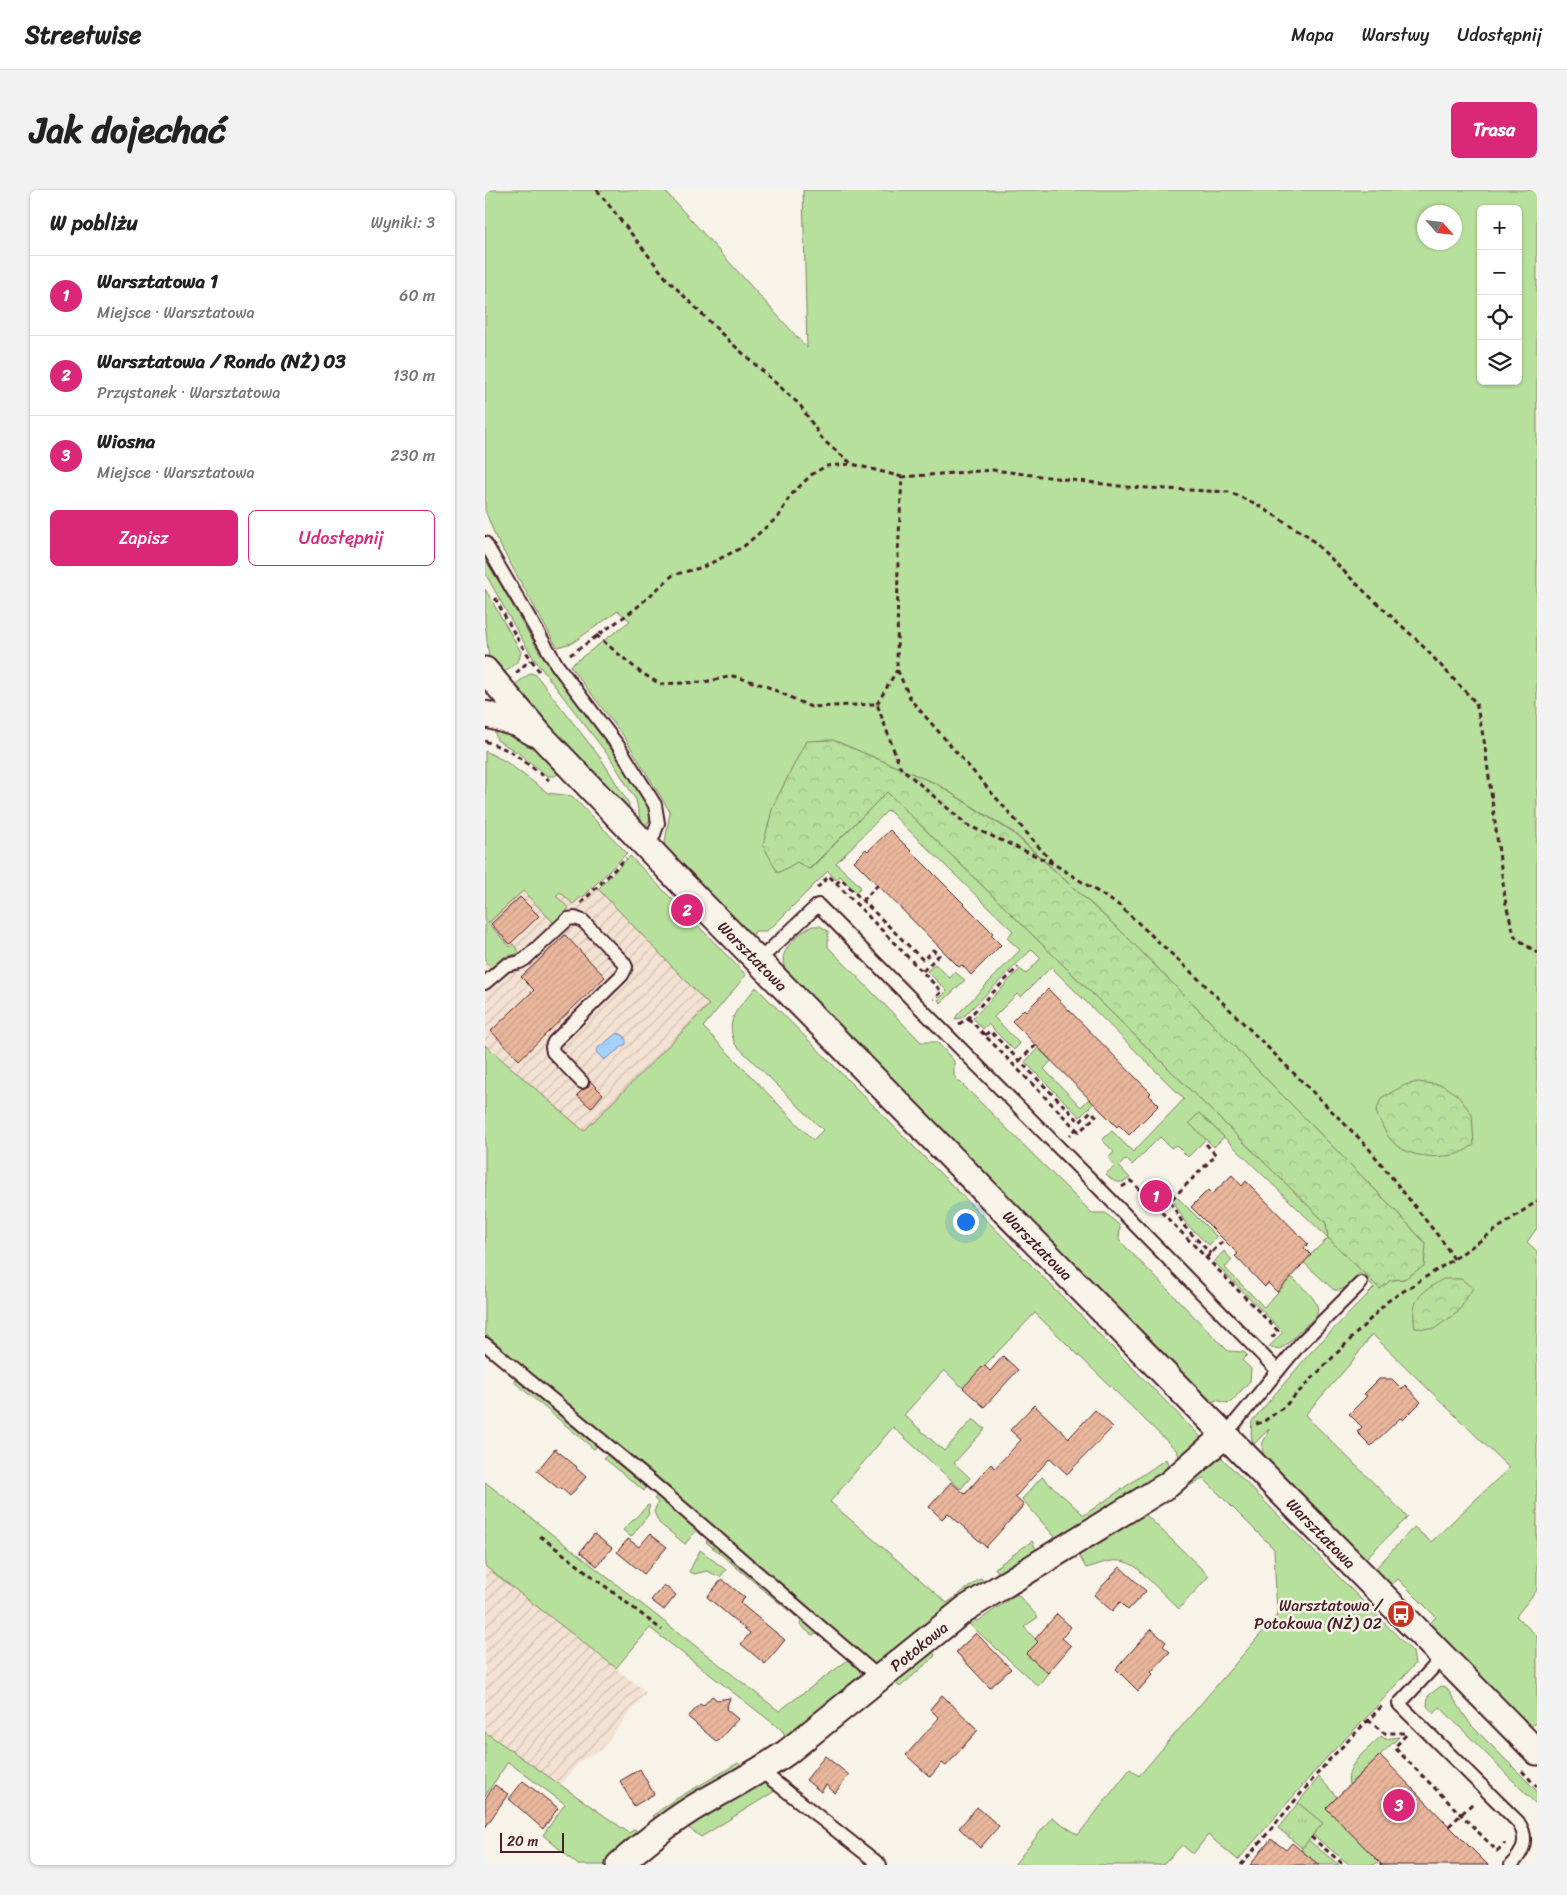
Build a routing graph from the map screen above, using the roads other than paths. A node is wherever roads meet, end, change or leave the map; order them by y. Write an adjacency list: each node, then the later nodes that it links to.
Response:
1 (485, 543): 5 (lane)
2 (485, 670): 4 (street, Warsztatowa)
3 (485, 714): 4 (street, Warsztatowa)
4 (541, 736): 5 (street, Warsztatowa)
5 (645, 846): 6 (street, Warsztatowa)
6 (758, 961): 11 (lane); 12 (street, Warsztatowa)
7 (485, 983): 8 (lane)
8 (583, 1082)
9 (1361, 1283): 11 (lane)
10 (485, 1344): 14 (lane)
11 (1278, 1371): 12 (lane)
12 (1225, 1435): 13 (street, Warsztatowa); 14 (street, Potokowa)
13 (1443, 1656): 15 (street, Warsztatowa); 19 (lane)
14 (880, 1678): 16 (street, Potokowa)
15 (1537, 1752)
16 (761, 1771): 17 (street, Potokowa); 18 (lane)
17 (619, 1865)
18 (879, 1865)
19 (1511, 1865)

